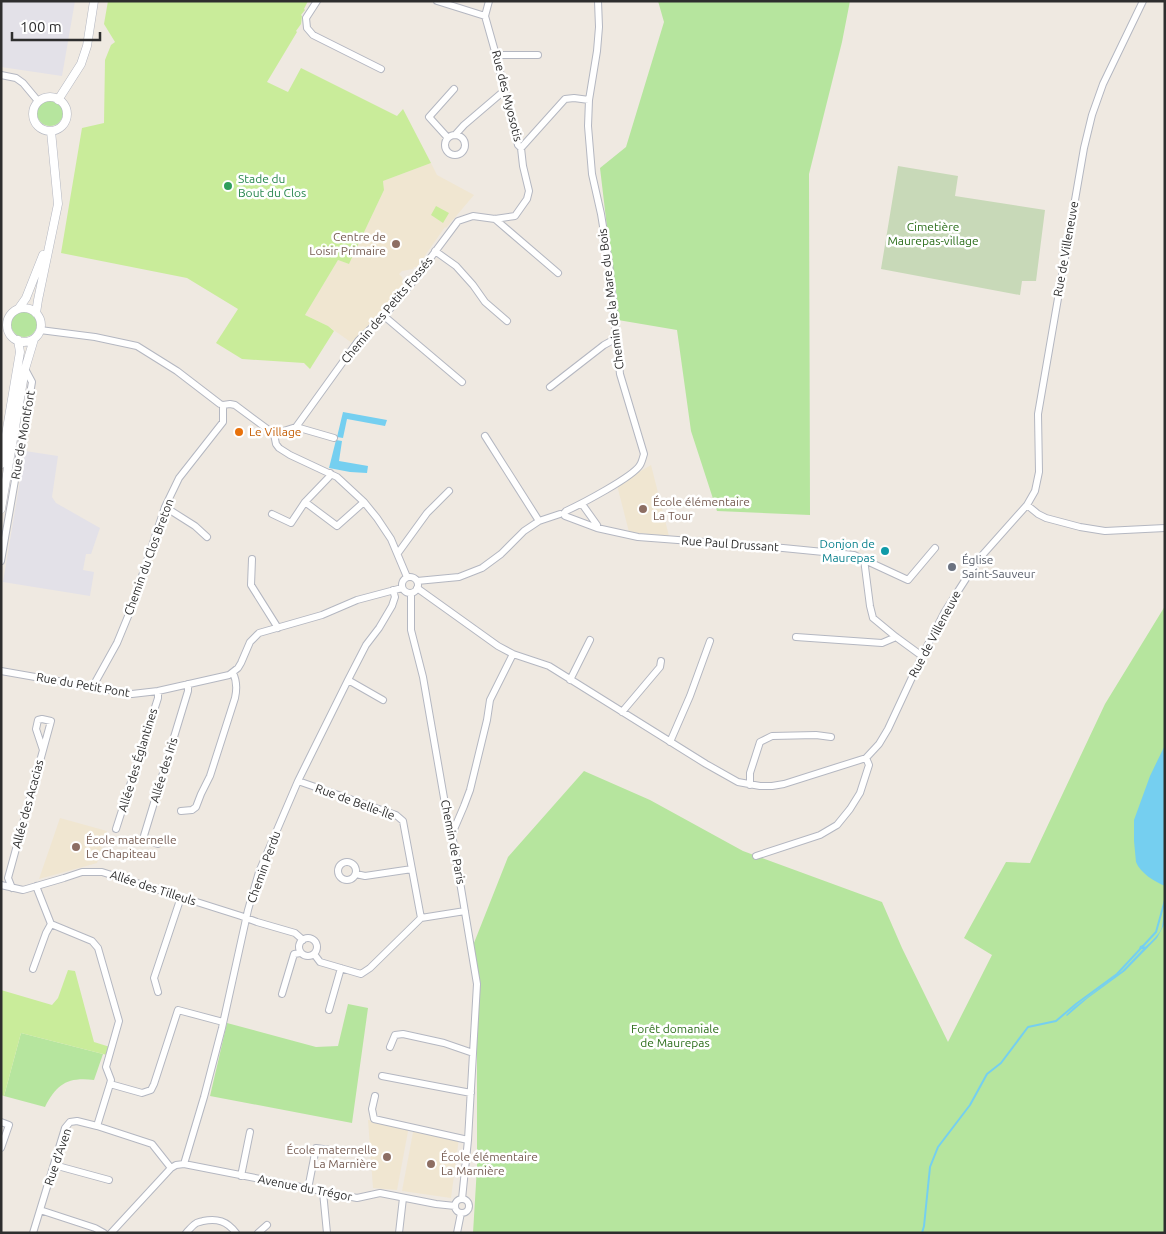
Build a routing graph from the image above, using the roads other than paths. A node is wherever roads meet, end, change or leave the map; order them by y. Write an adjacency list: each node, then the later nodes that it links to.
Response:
1 (94, 1): 14 (street)
2 (317, 1): 10 (street)
3 (437, 1): 7 (street)
4 (489, 1): 7 (street)
5 (598, 1): 15 (street, Chemin de la Mare du Bois)
6 (1144, 1): 48 (street, Rue de Villeneuve)
7 (485, 16): 8 (street, Rue des Myosotis)
8 (496, 55): 9 (street); 13 (street, Rue des Myosotis)
9 (538, 55)
10 (381, 69)
11 (1, 76): 16 (street)
12 (454, 89): 19 (street)
13 (505, 90): 18 (street); 20 (street, Rue des Myosotis)
14 (58, 100): 16 (street); 17 (street)
15 (589, 100): 20 (street); 32 (street, Chemin de la Mare du Bois)
16 (38, 101): 17 (street)
17 (51, 131): 23 (street)
18 (455, 135): 19 (street); 19 (street)
19 (448, 138)
20 (521, 148): 21 (street, Rue des Myosotis)
21 (529, 191): 22 (street, Chemin des Petits Fossés)
22 (495, 219): 24 (street, Chemin des Petits Fossés); 25 (street)
23 (52, 235): 26 (street); 27 (street)
24 (435, 251): 28 (street, Chemin des Petits Fossés); 29 (street)
25 (558, 273)
26 (20, 308): 27 (street); 33 (street)
27 (36, 313): 30 (street)
28 (384, 316): 35 (street); 38 (street, Chemin des Petits Fossés)
29 (507, 321)
30 (40, 330): 31 (street); 37 (street)
31 (34, 338): 33 (street); 34 (street, Rue de Montfort)
32 (617, 338): 36 (street); 47 (street, Chemin de la Mare du Bois)
33 (18, 340): 42 (street, Rue de Montfort)
34 (25, 369): 50 (street, Rue de Montfort); 61 (street, Rue de Montfort)
35 (462, 382)
36 (550, 387)
37 (224, 405): 39 (street); 49 (street, Chemin du Clos Breton)
38 (296, 428): 39 (street); 41 (street)
39 (274, 434): 43 (street)
40 (484, 436): 53 (street)
41 (334, 438)
42 (1, 464)
43 (330, 474): 45 (street); 46 (street)
44 (449, 490): 58 (street)
45 (305, 502): 46 (street); 51 (street)
46 (364, 502): 58 (street)
47 (582, 504): 52 (street); 54 (street)
48 (1028, 505): 55 (street); 74 (street, Rue de Villeneuve)
49 (165, 507): 56 (street); 81 (street, Chemin du Clos Breton)
50 (1, 509)
51 (272, 514)
52 (564, 514): 53 (street); 54 (street, Rue Paul Drussant)
53 (539, 521): 63 (street)
54 (597, 528): 60 (street, Rue Paul Drussant)
55 (1165, 528)
56 (207, 537)
57 (935, 548): 60 (street, Rue Paul Drussant)
58 (398, 553): 62 (street)
59 (252, 559): 68 (street)
60 (864, 559): 70 (street)
61 (1, 560)
62 (407, 577): 63 (street); 64 (street)
63 (417, 581): 65 (street)
64 (402, 588): 66 (street); 67 (street)
65 (417, 588): 67 (street); 73 (street)
66 (393, 590): 68 (street); 78 (street, Chemin Perdu)
67 (411, 593): 93 (street, Chemin de Paris)
68 (278, 628): 77 (street)
69 (796, 637): 70 (street)
70 (896, 637): 74 (street)
71 (590, 640): 79 (street)
72 (710, 641): 86 (street)
73 (514, 654): 79 (street); 93 (street)
74 (922, 656): 88 (street, Rue de Villeneuve)
75 (662, 661): 84 (street)
76 (1, 671): 81 (street, Rue du Petit Pont)
77 (233, 673): 80 (street, Rue du Petit Pont); 91 (street)
78 (348, 680): 83 (street); 89 (street, Chemin Perdu)
79 (570, 680): 84 (street)
80 (188, 684): 82 (street, Rue du Petit Pont); 94 (street, Allée des Iris)
81 (92, 688): 82 (street, Rue du Petit Pont)
82 (158, 690): 92 (street, Allée des Églantines)
83 (383, 700)
84 (622, 712): 86 (street)
85 (831, 737): 90 (street)
86 (670, 742): 90 (street)
87 (43, 750): 100 (street, Allée des Acacias)
88 (866, 758): 90 (street); 95 (street)
89 (298, 782): 96 (street, Rue de Belle-Île); 103 (street, Chemin Perdu)
90 (750, 785)
91 (181, 811)
92 (116, 829)
93 (452, 834): 102 (street, Chemin de Paris)
94 (158, 844)
95 (756, 856)
96 (412, 869): 97 (street); 104 (street, Rue de Belle-Île)
97 (356, 874)
98 (1, 885): 100 (street, Allée des Tilleuls)
99 (36, 886): 100 (street, Allée des Tilleuls); 101 (street, Allée des Tilleuls); 105 (street)
100 (12, 888)
101 (181, 897): 103 (street, Allée des Tilleuls); 111 (street)
102 (465, 910): 104 (street); 116 (street, Chemin de Paris)
103 (246, 918): 106 (street, Allée des Tilleuls); 114 (street, Chemin Perdu)
104 (421, 918): 109 (street)
105 (50, 924): 110 (street); 118 (street)
106 (303, 940): 107 (street); 108 (street)
107 (301, 952): 108 (street); 112 (street)
108 (314, 954): 109 (street)
109 (341, 968): 113 (street)
110 (33, 969)
111 (158, 992)
112 (282, 994)
113 (329, 1010)
114 (223, 1022): 118 (street); 127 (street, Chemin Perdu)
115 (390, 1047): 116 (street)
116 (473, 1053): 119 (street, Chemin de Paris)
117 (382, 1076): 119 (street)
118 (110, 1084): 122 (street)
119 (471, 1093): 124 (street, Chemin de Paris)
120 (375, 1096): 124 (street)
121 (1, 1122): 125 (street)
122 (97, 1126): 128 (street, Rue d'Aven); 129 (street, Rue d'Aven)
123 (250, 1132): 130 (street)
124 (468, 1140): 135 (street, Chemin de Paris)
125 (1, 1148)
126 (337, 1151): 132 (street)
127 (184, 1164): 129 (street); 130 (street, Avenue du Trégor)
128 (54, 1165): 131 (street); 137 (street, Rue d'Aven)
129 (171, 1168): 142 (street)
130 (241, 1176): 132 (street, Avenue du Trégor)
131 (109, 1180)
132 (308, 1189): 133 (street, Avenue du Trégor)
133 (323, 1192): 134 (street, Avenue du Trégor); 146 (street)
134 (403, 1198): 136 (street, Avenue du Trégor); 147 (street)
135 (462, 1199): 136 (street); 138 (street)
136 (455, 1206): 138 (street)
137 (40, 1210): 140 (street, Rue d'Aven); 141 (street)
138 (460, 1213): 148 (street)
139 (267, 1225): 145 (street)
140 (33, 1233)
141 (104, 1233)
142 (111, 1233)
143 (186, 1233): 144 (street)
144 (236, 1233)
145 (258, 1233)
146 (327, 1233)
147 (398, 1233)
148 (457, 1233)

